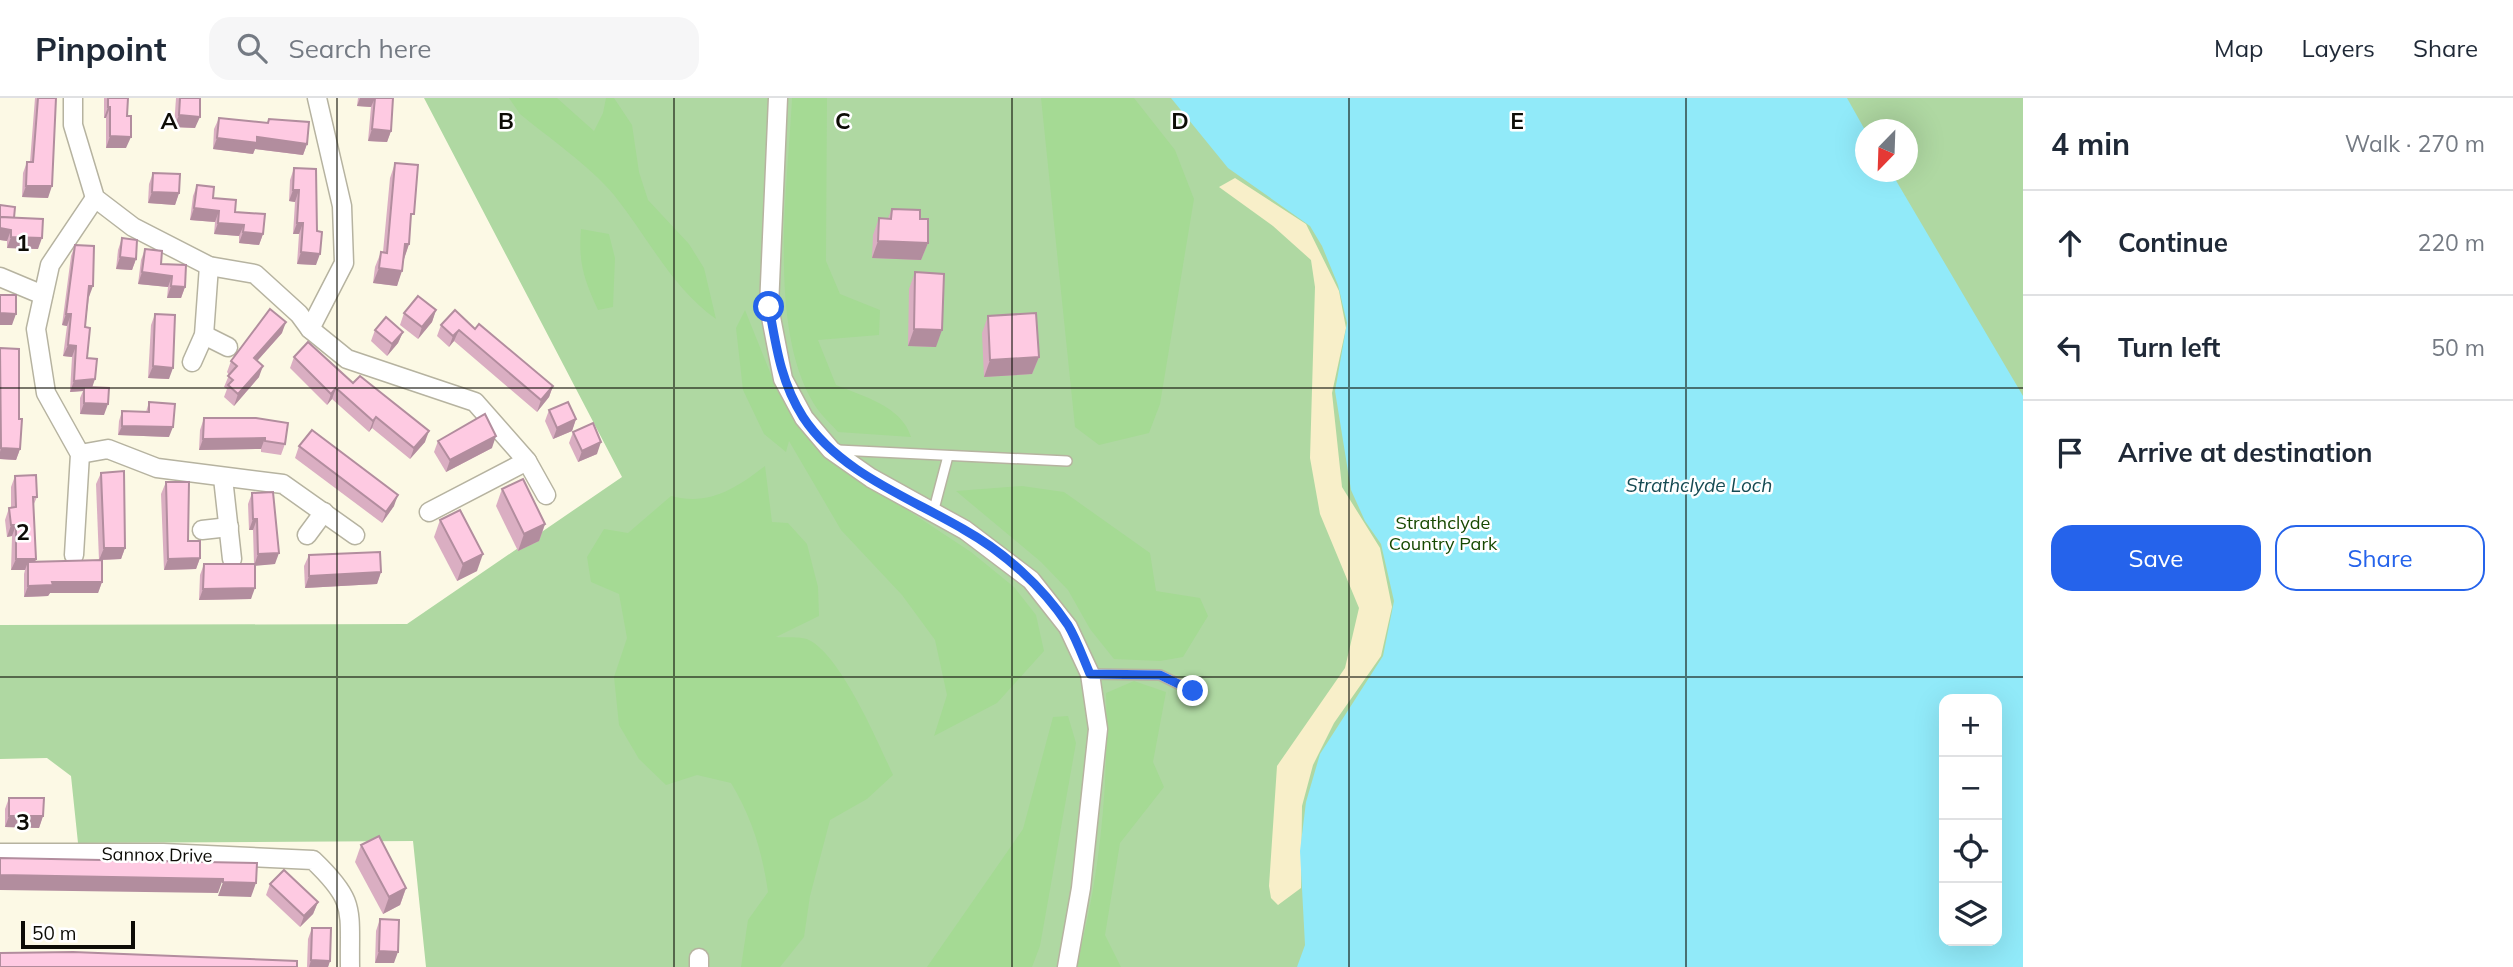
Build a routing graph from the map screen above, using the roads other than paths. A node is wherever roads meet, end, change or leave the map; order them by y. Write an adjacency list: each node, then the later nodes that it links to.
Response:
1 (73, 98): 4 (street)
2 (317, 98): 8 (street)
3 (778, 98): 12 (street)
4 (95, 198): 5 (street); 7 (street)
5 (209, 266): 8 (street); 9 (street)
6 (0, 277): 7 (street)
7 (43, 295): 13 (street)
8 (310, 329): 15 (street)
9 (204, 335): 10 (street); 11 (street)
10 (228, 347)
11 (192, 362)
12 (831, 450): 14 (lane); 21 (street)
13 (80, 454): 17 (street); 26 (street)
14 (948, 456): 16 (lane); 21 (lane)
15 (527, 461): 18 (street); 20 (street)
16 (1067, 461)
17 (223, 478): 19 (street); 22 (street)
18 (546, 495)
19 (324, 512): 24 (street); 25 (street)
20 (429, 512)
21 (933, 513): 28 (street)
22 (229, 527): 23 (street); 27 (street)
23 (202, 530)
24 (307, 535)
25 (355, 535)
26 (74, 555)
27 (232, 559)
28 (1090, 674): 29 (lane); 32 (street)
29 (1193, 691)
30 (0, 853): 31 (street, Sannox Drive)
31 (350, 967)
32 (1067, 967)

